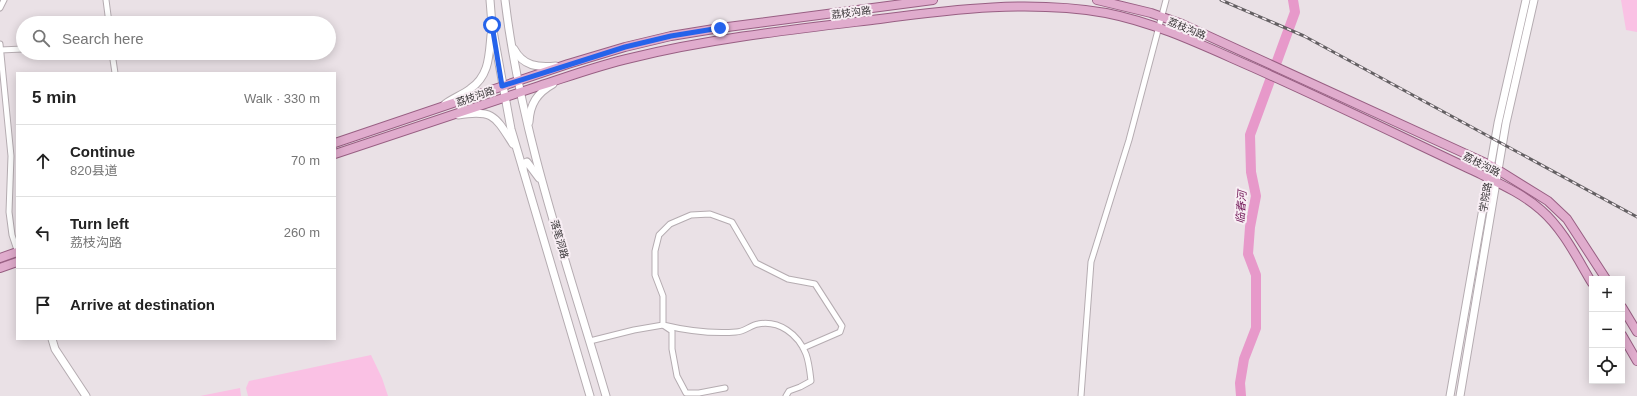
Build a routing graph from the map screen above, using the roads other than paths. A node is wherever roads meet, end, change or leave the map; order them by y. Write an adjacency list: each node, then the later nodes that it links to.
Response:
1 (4, 0): 10 (street)
2 (106, 0): 11 (street)
3 (490, 0): 13 (main road)
4 (505, 0): 15 (main road, 落笔洞路)
5 (933, 0): 19 (main road, 荔枝沟路)
6 (1097, 0): 12 (main road, 荔枝沟路)
7 (1166, 0): 12 (street)
8 (1526, 0): 32 (main road, 学院路)
9 (1534, 0): 34 (main road, 学院路)
10 (0, 8)
11 (108, 16)
12 (1162, 17): 14 (street); 32 (main road, 荔枝沟路)
13 (492, 25): 23 (main road, 落笔洞路); 26 (main road)
14 (1159, 28): 21 (main road, 荔枝沟路); 35 (main road, 荔枝沟路); 59 (street)
15 (511, 44): 19 (main road); 22 (main road, 落笔洞路)
16 (0, 48): 17 (street); 38 (street)
17 (16, 49)
18 (113, 60): 20 (street)
19 (568, 64): 22 (main road, 荔枝沟路)
20 (115, 72)
21 (559, 80): 24 (main road, 荔枝沟路); 28 (main road)
22 (518, 81): 23 (main road, 荔枝沟路); 24 (main road, 落笔洞路)
23 (502, 86): 25 (main road, 落笔洞路); 26 (main road, 荔枝沟路)
24 (520, 92): 25 (main road, 荔枝沟路); 28 (main road, 落笔洞路)
25 (505, 97): 27 (main road, 荔枝沟路); 30 (main road, 落笔洞路)
26 (440, 107): 29 (main road, 荔枝沟路)
27 (444, 117): 30 (main road); 31 (main road, 荔枝沟路)
28 (531, 138): 37 (main road, 落笔洞路)
29 (336, 143)
30 (518, 152): 33 (main road, 落笔洞路)
31 (336, 154)
32 (1490, 165): 34 (main road, 荔枝沟路); 35 (main road, 学院路)
33 (523, 169): 37 (main road); 56 (main road, 落笔洞路)
34 (1498, 170): 36 (main road, 学院路); 43 (main road, 荔枝沟路)
35 (1488, 178): 36 (main road, 荔枝沟路); 60 (main road, 学院路)
36 (1497, 182): 44 (main road, 荔枝沟路); 61 (main road, 学院路)
37 (545, 188): 50 (main road, 落笔洞路)
38 (16, 248)
39 (16, 251): 40 (main road)
40 (0, 258)
41 (16, 262): 42 (main road)
42 (0, 268)
43 (1604, 276)
44 (1589, 278)
45 (1625, 312): 47 (main road)
46 (663, 325): 50 (street); 51 (street); 51 (street); 54 (street)
47 (1637, 332)
48 (52, 340): 55 (main road)
49 (1625, 340): 52 (main road)
50 (590, 341): 57 (main road, 落笔洞路)
51 (803, 348): 58 (street)
52 (1637, 361)
53 (725, 388): 54 (street)
54 (686, 394)
55 (86, 396)
56 (590, 396)
57 (606, 396)
58 (786, 396)
59 (1081, 396)
60 (1450, 396)
61 (1460, 396)

